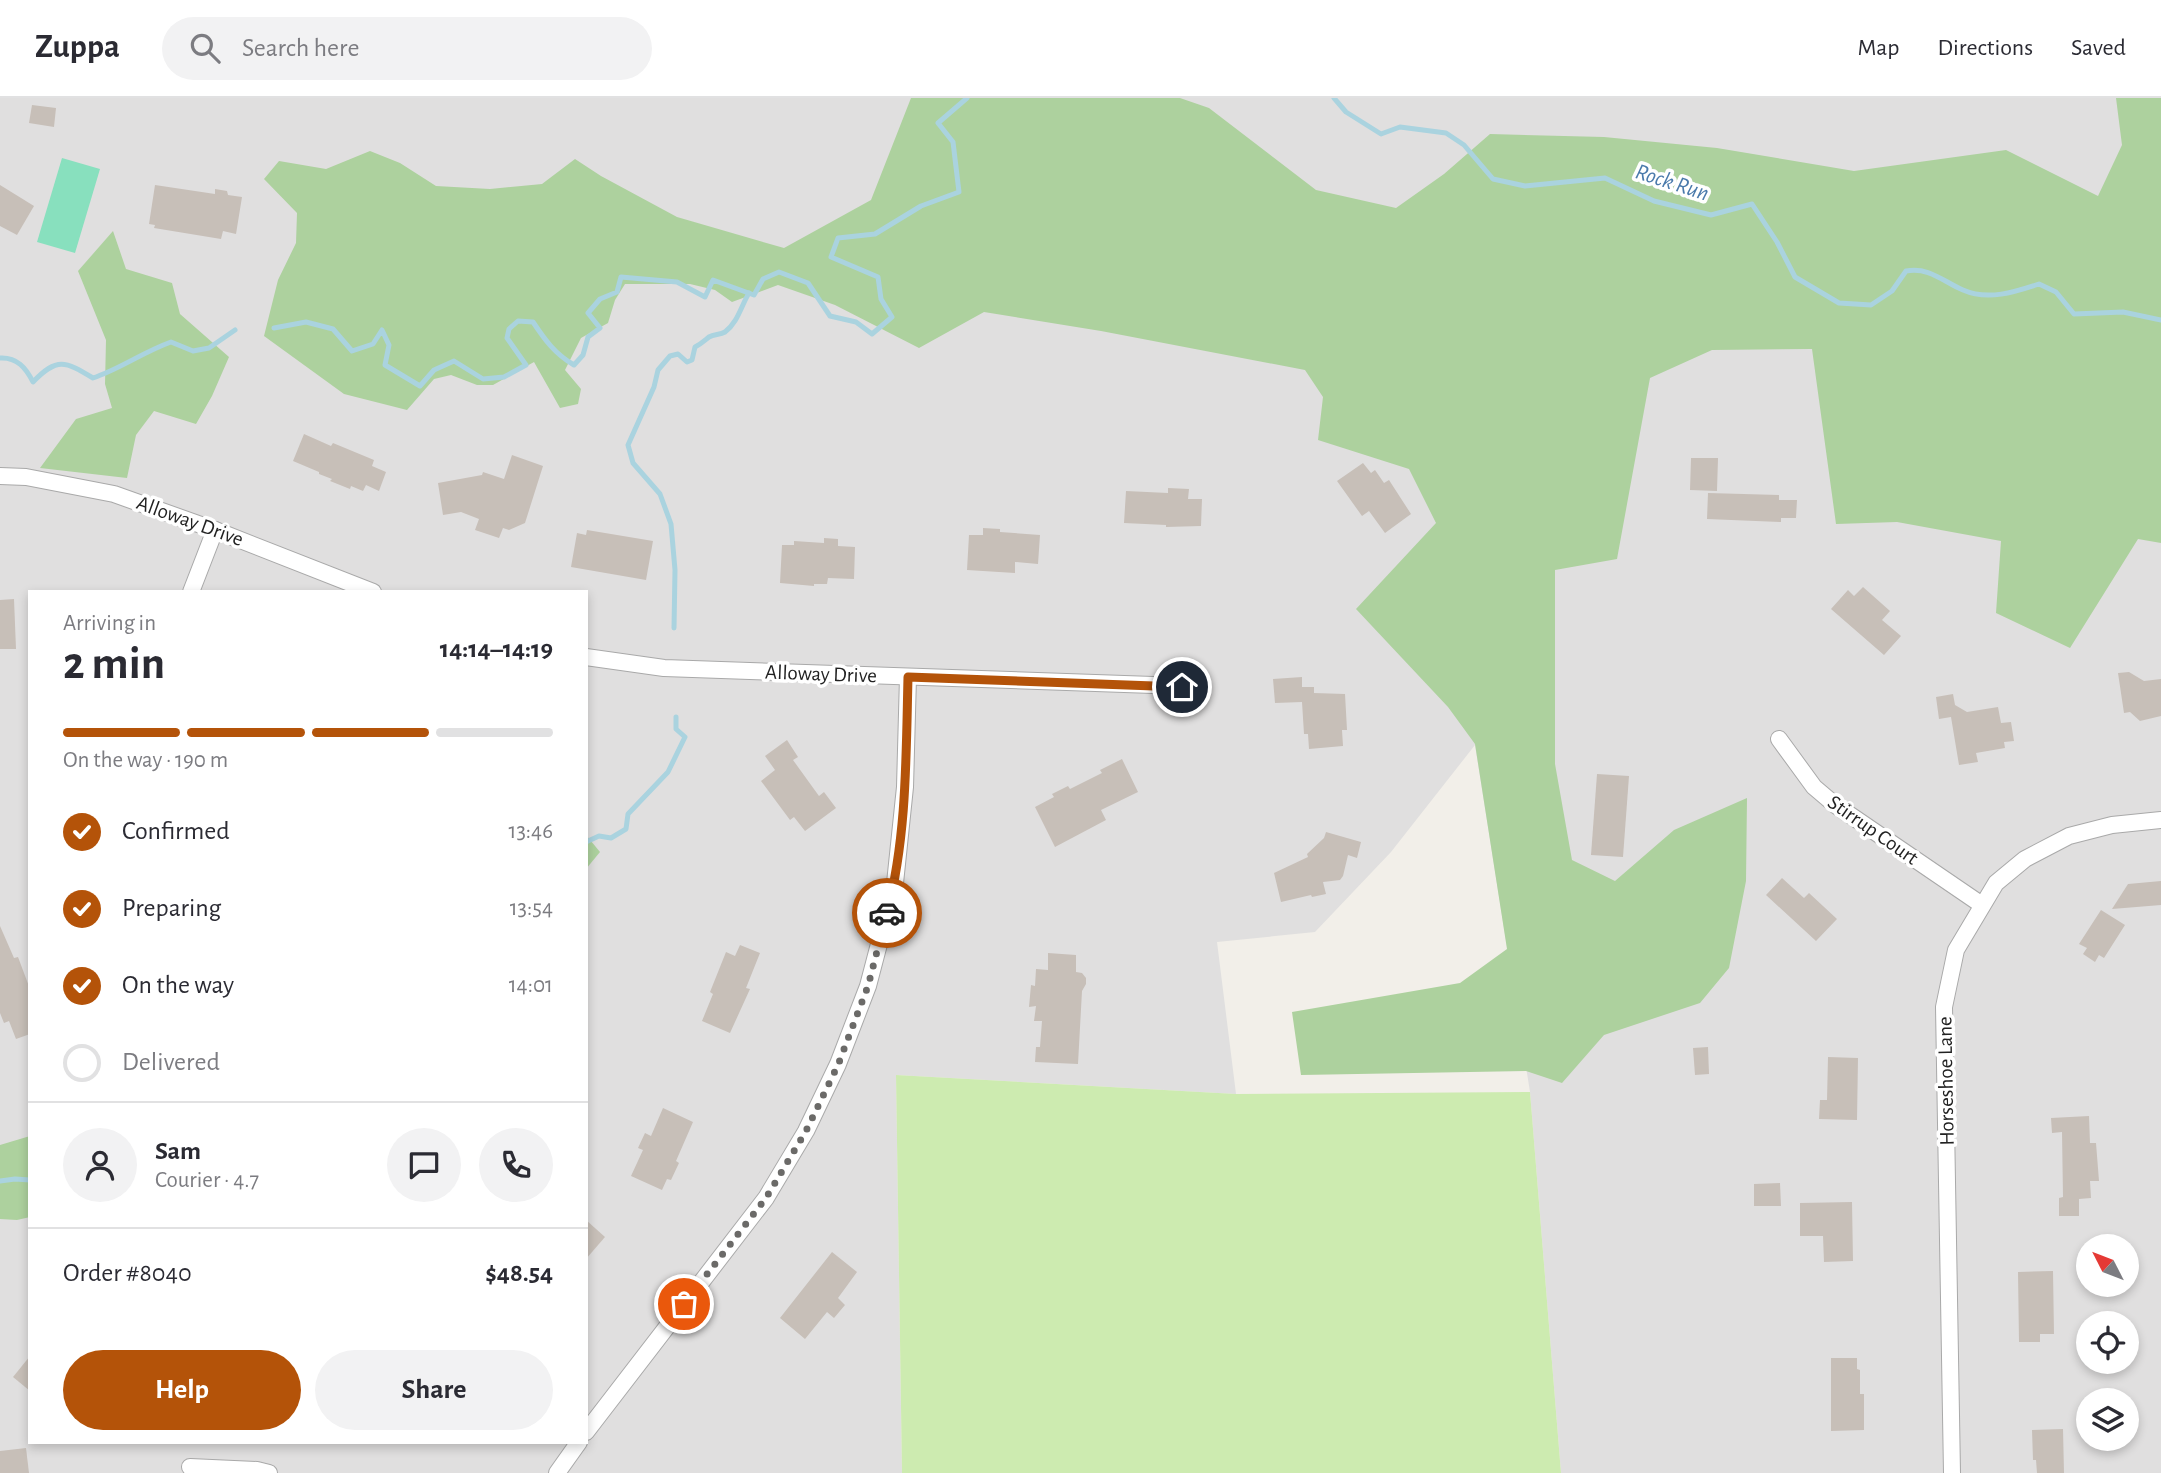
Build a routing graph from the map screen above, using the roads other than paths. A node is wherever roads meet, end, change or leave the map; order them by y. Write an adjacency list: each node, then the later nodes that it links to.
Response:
1 (0, 476): 2 (street, Alloway Drive)
2 (215, 530): 3 (street); 4 (street, Alloway Drive)
3 (192, 590)
4 (368, 590)
5 (588, 657): 6 (street, Alloway Drive)
6 (908, 677): 7 (street, Alloway Drive); 11 (street)
7 (1182, 687)
8 (1779, 739): 10 (street, Stirrup Court)
9 (2161, 820): 10 (street, Horseshoe Lane)
10 (1982, 905): 16 (street, Horseshoe Lane)
11 (588, 1429)
12 (578, 1444): 15 (street)
13 (190, 1467): 14 (street)
14 (269, 1473)
15 (557, 1473)
16 (1952, 1473)

